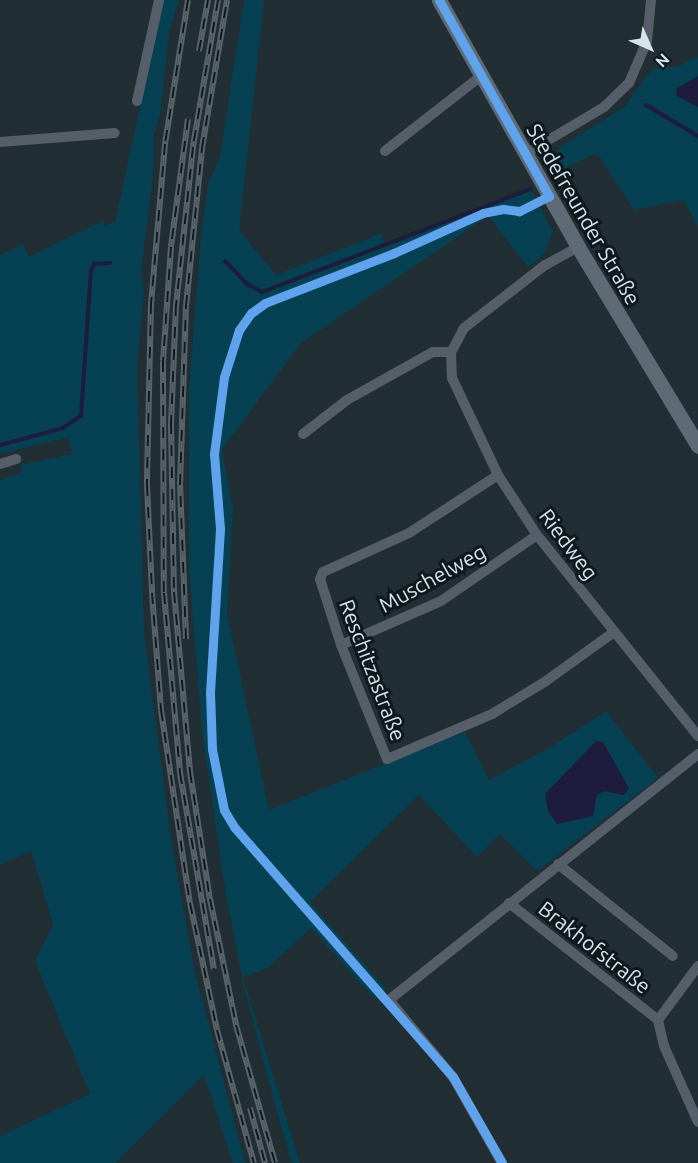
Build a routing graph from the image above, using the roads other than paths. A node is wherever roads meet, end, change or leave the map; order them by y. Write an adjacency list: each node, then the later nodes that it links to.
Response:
1 (159, 0): 5 (street)
2 (439, 0): 4 (street, Stedefreunder Straße)
3 (651, 0): 9 (street)
4 (481, 76): 8 (street); 9 (street, Stedefreunder Straße)
5 (137, 101)
6 (115, 133): 7 (street)
7 (0, 142)
8 (385, 151)
9 (525, 154): 10 (street, Stedefreunder Straße)
10 (578, 247): 11 (street); 13 (street, Stedefreunder Straße)
11 (452, 352): 12 (street); 16 (street, Riedweg)
12 (303, 434)
13 (698, 446)
14 (16, 459): 15 (street)
15 (0, 464)
16 (498, 475): 17 (street, Riedweg); 19 (street, Reschitzastraße)
17 (537, 535): 18 (street, Riedweg); 19 (street, Muschelweg)
18 (614, 632): 19 (street, Reschitzastraße); 20 (street, Riedweg)
19 (341, 645)
20 (698, 736)
21 (698, 754): 22 (street, Brakhofstraße)
22 (558, 864): 23 (street, Brakhofstraße); 24 (street, Brakhofstraße)
23 (509, 903): 26 (street, Brakhofstraße); 28 (street, Brakhofstraße)
24 (673, 956)
25 (698, 966): 26 (street)
26 (658, 1020): 27 (street)
27 (698, 1122)
28 (502, 1163)

